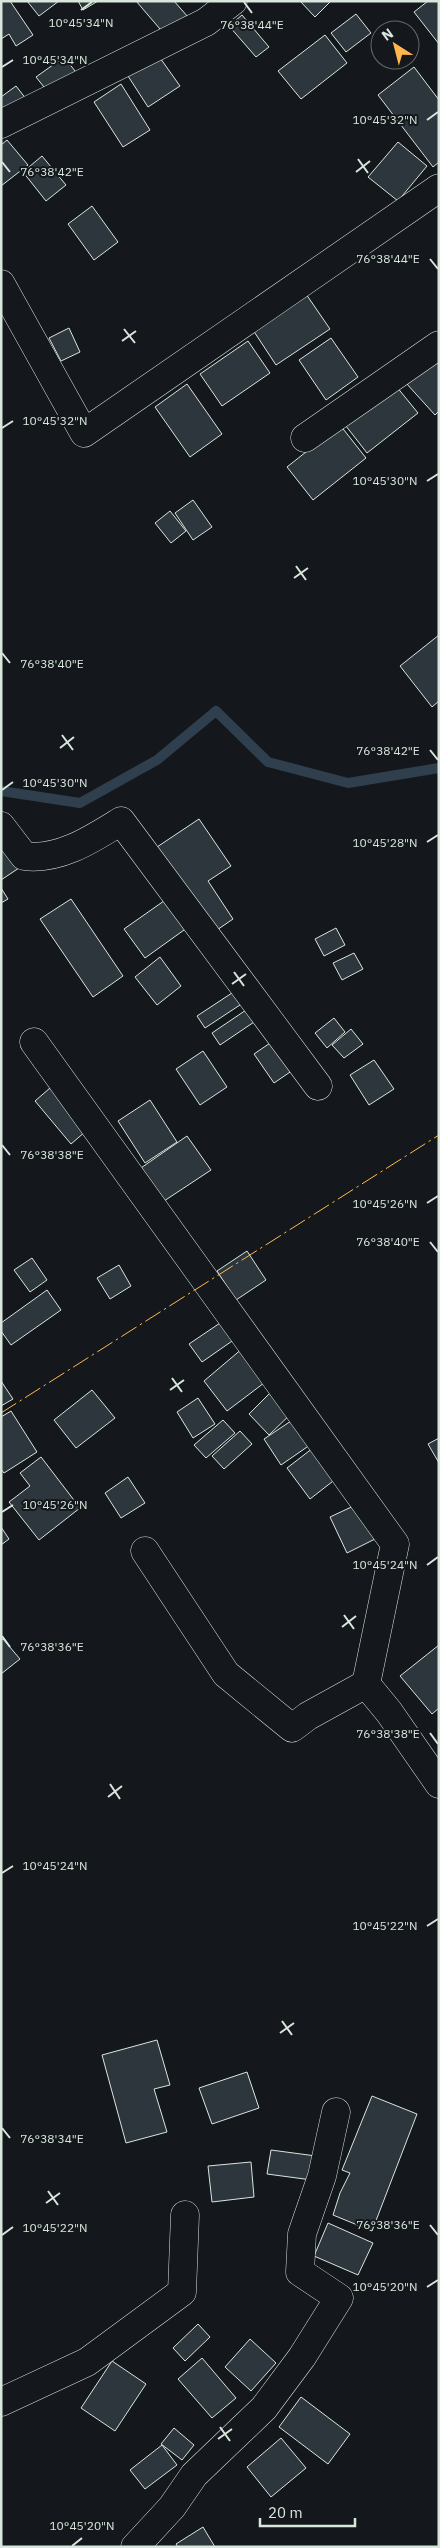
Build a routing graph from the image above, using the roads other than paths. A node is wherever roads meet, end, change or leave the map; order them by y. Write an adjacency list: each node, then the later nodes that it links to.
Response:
1 (233, 1): 2 (street)
2 (1, 124)
3 (439, 188): 4 (street)
4 (1, 284)
5 (439, 345): 6 (street)
6 (305, 438)
7 (1, 826): 9 (street)
8 (34, 1042): 11 (street)
9 (318, 1086)
10 (145, 1550): 11 (street)
11 (366, 1684): 12 (street)
12 (439, 1784)
13 (336, 2112): 16 (street)
14 (185, 2214): 15 (street)
15 (1, 2402)
16 (135, 2547)

